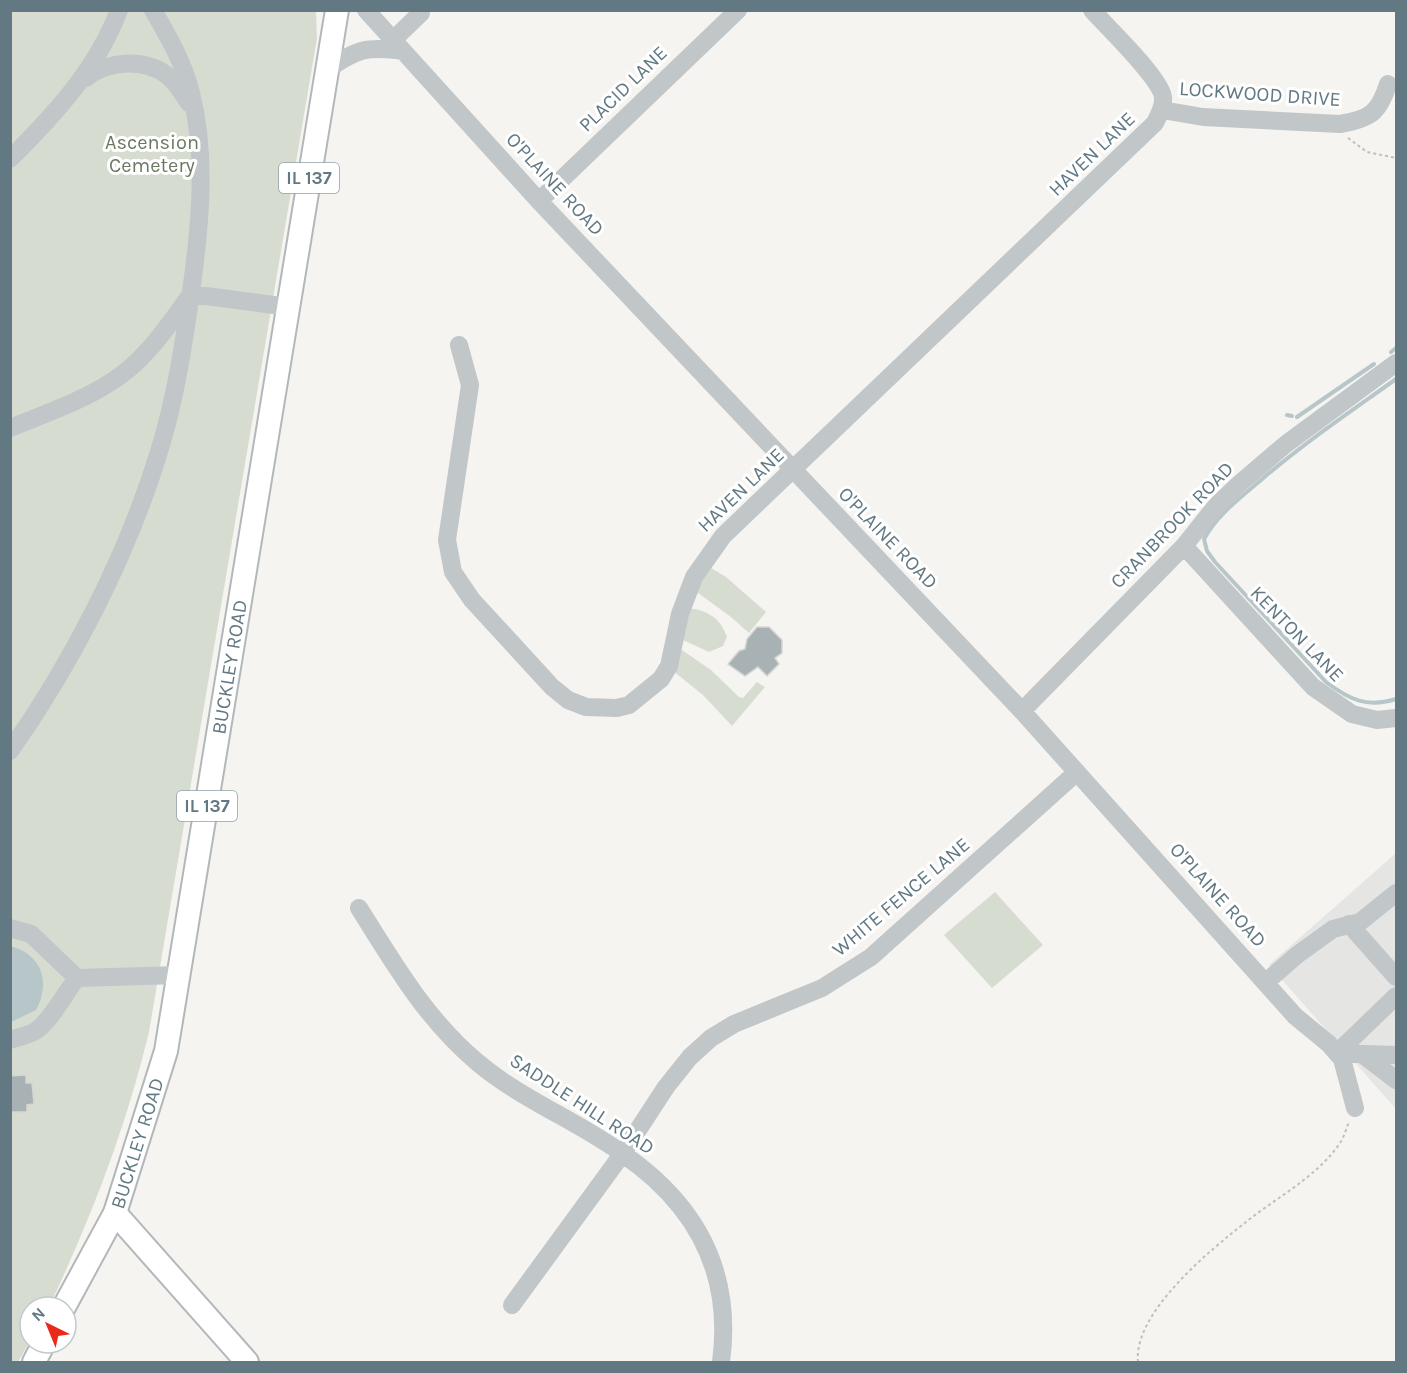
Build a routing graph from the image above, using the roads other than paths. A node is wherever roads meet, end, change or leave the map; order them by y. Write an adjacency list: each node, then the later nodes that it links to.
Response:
1 (119, 10): 11 (street)
2 (153, 10): 12 (street)
3 (336, 10): 9 (main road, BUCKLEY ROAD / IL 137)
4 (366, 10): 8 (street, O'PLAINE ROAD)
5 (418, 10): 8 (street)
6 (738, 10): 15 (street, PLACID LANE)
7 (1092, 10): 13 (street, LOCKWOOD DRIVE)
8 (398, 46): 9 (street); 15 (street, O'PLAINE ROAD)
9 (327, 70): 17 (main road, BUCKLEY ROAD / IL 137)
10 (1388, 84): 13 (street, LOCKWOOD DRIVE)
11 (71, 92): 12 (street); 14 (street)
12 (195, 110): 16 (street)
13 (1162, 110): 21 (street, HAVEN LANE)
14 (10, 159)
15 (539, 201): 21 (street, O'PLAINE ROAD)
16 (191, 294): 17 (street); 20 (street); 25 (street)
17 (289, 307): 31 (main road, BUCKLEY ROAD / IL 137)
18 (459, 345): 21 (street, HAVEN LANE)
19 (1396, 363): 22 (street, CRANBROOK ROAD)
20 (10, 428)
21 (792, 471): 23 (street, O'PLAINE ROAD)
22 (1184, 546): 23 (street, CRANBROOK ROAD); 24 (street, KENTON LANE)
23 (1022, 711): 26 (street, O'PLAINE ROAD)
24 (1396, 718)
25 (10, 751)
26 (1077, 772): 34 (street, O'PLAINE ROAD); 42 (street, WHITE FENCE LANE)
27 (1396, 892): 29 (street)
28 (360, 908): 42 (street, SADDLE HILL ROAD)
29 (1349, 924): 32 (street); 34 (street)
30 (10, 928): 33 (street)
31 (179, 975): 33 (street); 43 (main road, BUCKLEY ROAD / IL 137)
32 (1396, 977)
33 (77, 978): 36 (street)
34 (1266, 982): 37 (street, O'PLAINE ROAD)
35 (1396, 996): 37 (street)
36 (10, 1040)
37 (1337, 1053): 38 (street); 41 (street, O'PLAINE ROAD)
38 (1361, 1053): 39 (street); 40 (street)
39 (1396, 1055)
40 (1396, 1080)
41 (1355, 1108)
42 (623, 1153): 45 (street, WHITE FENCE LANE); 47 (street, SADDLE HILL ROAD)
43 (115, 1213): 44 (main road, BUCKLEY ROAD / IL 137); 46 (main road)
44 (71, 1295)
45 (512, 1305)
46 (247, 1362)
47 (722, 1362)

